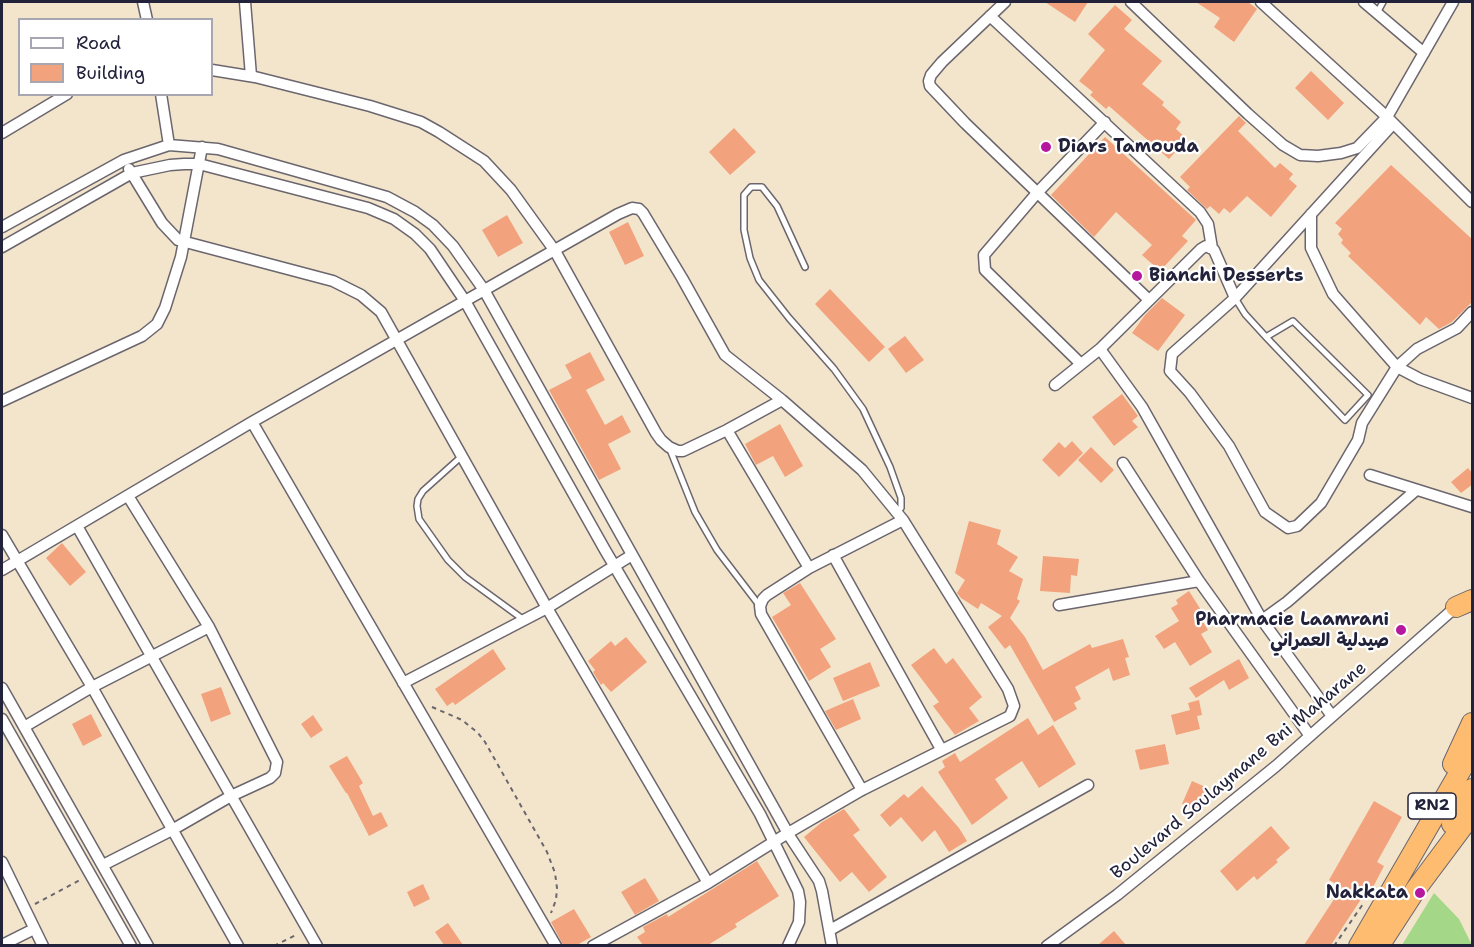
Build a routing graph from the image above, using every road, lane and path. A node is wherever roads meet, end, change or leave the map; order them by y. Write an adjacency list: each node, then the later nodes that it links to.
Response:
1 (143, 2): 11 (street)
2 (245, 2): 14 (street)
3 (1005, 2): 10 (street)
4 (1131, 2): 17 (street)
5 (1261, 2): 17 (street)
6 (1364, 2): 9 (street)
7 (1383, 2): 9 (lane)
8 (1454, 2): 12 (street)
9 (1377, 13): 12 (street)
10 (990, 16): 18 (street); 25 (street)
11 (147, 18)
12 (1424, 53): 17 (street)
13 (213, 70): 14 (street)
14 (251, 76): 32 (street)
15 (64, 96): 19 (street)
16 (161, 96): 20 (street)
17 (1390, 121): 26 (street); 27 (street)
18 (1105, 122): 25 (street); 31 (street)
19 (2, 133)
20 (169, 145): 21 (street); 22 (street)
21 (202, 147): 23 (street); 34 (street)
22 (124, 160): 24 (street); 28 (street)
23 (199, 164): 24 (street); 29 (street); 37 (street)
24 (132, 173): 29 (street); 30 (street)
25 (1037, 193): 36 (street); 42 (street)
26 (1473, 202)
27 (1311, 214): 35 (street); 43 (street)
28 (2, 229): 30 (street)
29 (184, 242): 40 (street); 47 (street)
30 (5, 245)
31 (1212, 248): 35 (street); 36 (street)
32 (555, 251): 34 (street); 46 (street); 50 (street)
33 (805, 267): 57 (lane)
34 (484, 290): 37 (street); 60 (street)
35 (1235, 298): 39 (lane); 43 (street)
36 (1149, 300): 41 (street)
37 (465, 301): 40 (street); 63 (street)
38 (1473, 312): 43 (street)
39 (1266, 337): 39 (lane)
40 (398, 340): 48 (street); 51 (street)
41 (1100, 349): 42 (street); 73 (street)
42 (1082, 364): 44 (street)
43 (1397, 367): 45 (street)
44 (1055, 386)
45 (1473, 398)
46 (782, 400): 49 (street); 57 (street)
47 (2, 401)
48 (252, 422): 55 (street); 76 (street)
49 (727, 430): 50 (street); 64 (street)
50 (669, 447): 70 (lane)
51 (462, 456): 71 (street); 72 (lane)
52 (1123, 463): 66 (street)
53 (1370, 475): 54 (street)
54 (1415, 491): 56 (street); 73 (street)
55 (128, 496): 58 (street); 74 (street)
56 (1473, 507)
57 (900, 516): 61 (street); 85 (street)
58 (77, 526): 62 (street); 75 (street)
59 (2, 535): 62 (street)
60 (632, 555): 63 (street); 93 (street)
61 (833, 555): 64 (street); 85 (street)
62 (18, 561): 65 (street); 77 (street)
63 (614, 565): 71 (street); 94 (street)
64 (809, 568): 70 (street)
65 (2, 570)
66 (1199, 580): 69 (street); 84 (street)
67 (1473, 591): 68 (street, Boulevard Soulaymane Bni Maharane)
68 (1464, 604): 80 (street, Boulevard Soulaymane Bni Maharane)
69 (1059, 605)
70 (760, 606): 89 (street)
71 (547, 608): 72 (street); 98 (street)
72 (524, 620): 76 (street)
73 (1262, 620): 80 (street)
74 (209, 627): 75 (street); 90 (street)
75 (152, 657): 77 (street); 90 (street)
76 (403, 683): 79 (street)
77 (92, 687): 83 (street); 92 (street)
78 (2, 688): 83 (street)
79 (413, 701): 102 (street); 102 (path)
80 (1332, 716): 84 (street, Boulevard Soulaymane Bni Maharane)
81 (2, 719): 97 (street)
82 (1473, 723): 99 (highway, RN2)
83 (24, 727): 96 (street)
84 (1310, 736): 117 (street, Boulevard Soulaymane Bni Maharane)
85 (941, 749): 89 (street)
86 (1473, 751): 99 (highway)
87 (1088, 785): 105 (street)
88 (1473, 789): 100 (highway)
89 (862, 790): 93 (street)
90 (231, 796): 92 (street); 103 (street)
91 (1473, 814): 100 (highway, RN2)
92 (172, 830): 96 (street); 110 (street)
93 (788, 833): 94 (street); 105 (street)
94 (774, 842): 98 (street); 115 (street)
95 (2, 862): 101 (street)
96 (103, 865): 109 (street)
97 (90, 875): 101 (path); 108 (street)
98 (708, 883): 114 (street)
99 (1391, 889): 118 (highway, RN2)
100 (1416, 889): 119 (highway, RN2)
101 (24, 909): 104 (street)
102 (544, 927): 113 (street)
103 (308, 929): 111 (path); 112 (street)
104 (34, 930): 106 (street); 107 (street)
105 (831, 930): 116 (street)
106 (2, 945)
107 (43, 945)
108 (131, 945)
109 (148, 945)
110 (238, 945)
111 (274, 945)
112 (317, 945)
113 (556, 945)
114 (593, 945)
115 (788, 945)
116 (832, 945)
117 (1047, 945)
118 (1359, 945)
119 (1379, 945)

